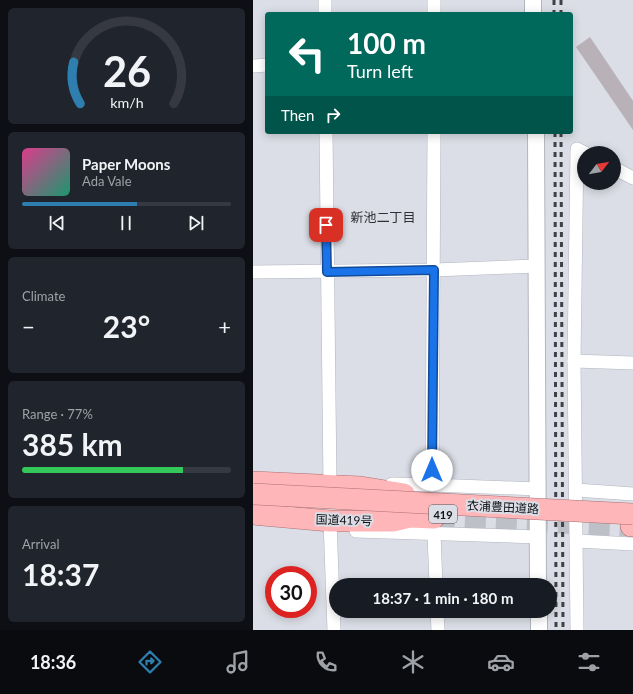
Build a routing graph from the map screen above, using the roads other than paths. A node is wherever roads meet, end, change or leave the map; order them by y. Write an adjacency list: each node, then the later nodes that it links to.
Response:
1 (325, 0): 4 (street)
2 (434, 0): 5 (street)
3 (533, 0): 6 (street)
4 (325, 12)
5 (434, 12)
6 (533, 12)
7 (265, 65): 8 (street)
8 (253, 66)
9 (326, 134): 18 (street)
10 (434, 134): 16 (street)
11 (536, 134): 15 (street)
12 (577, 149): 19 (street)
13 (621, 172): 14 (street)
14 (633, 178)
15 (537, 266): 16 (street); 23 (street)
16 (434, 270): 18 (street); 24 (street)
17 (253, 272): 18 (street)
18 (327, 272): 22 (street)
19 (574, 361): 20 (street); 25 (street)
20 (633, 363)
21 (253, 482): 22 (highway, 419)
22 (330, 485): 24 (highway, 419); 30 (highway)
23 (538, 489): 24 (street); 32 (street)
24 (433, 490)
25 (576, 490): 29 (street); 33 (street)
26 (253, 494): 29 (highway, 衣浦豊田道路 / 419, bridge)
27 (253, 506): 29 (highway, 衣浦豊田道路 / 419)
28 (253, 514): 30 (highway, 国道419号 / 419)
29 (632, 517): 33 (street)
30 (330, 526): 31 (highway, 国道419号 / 419); 38 (street)
31 (434, 526): 32 (street); 34 (street)
32 (538, 537): 35 (street)
33 (577, 541): 41 (street)
34 (436, 578)
35 (539, 578)
36 (437, 618): 39 (street)
37 (539, 618): 40 (street)
38 (334, 630)
39 (438, 630)
40 (539, 630)
41 (577, 630)

